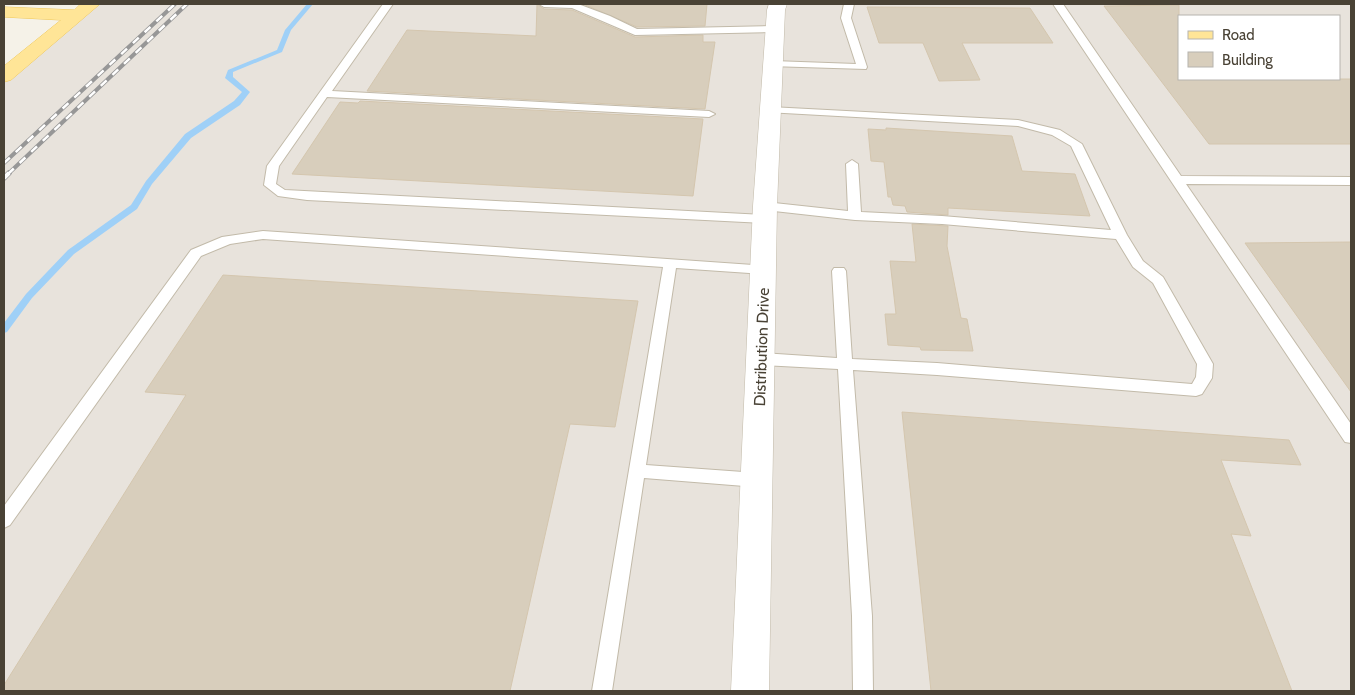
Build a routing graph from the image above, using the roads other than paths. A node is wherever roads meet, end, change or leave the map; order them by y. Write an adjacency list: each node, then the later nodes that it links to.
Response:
1 (388, 4): 10 (lane)
2 (544, 4): 7 (lane)
3 (849, 4): 8 (lane)
4 (1058, 4): 14 (lane)
5 (84, 9): 6 (main road); 9 (main road)
6 (4, 12)
7 (776, 16): 8 (street, Distribution Drive)
8 (773, 64): 11 (street, Distribution Drive)
9 (4, 76)
10 (324, 94): 12 (lane); 16 (lane)
11 (770, 110): 16 (street, Distribution Drive); 18 (lane)
12 (709, 114)
13 (852, 164): 17 (lane)
14 (1178, 180): 15 (lane); 24 (lane)
15 (1351, 181)
16 (765, 213): 17 (lane); 20 (street, Distribution Drive)
17 (855, 216): 18 (lane)
18 (1120, 235): 23 (lane)
19 (670, 264): 20 (lane); 25 (lane); 27 (lane)
20 (764, 269): 22 (street, Distribution Drive)
21 (839, 271): 23 (lane)
22 (761, 359): 23 (lane); 26 (street, Distribution Drive)
23 (846, 364): 30 (lane)
24 (1351, 437)
25 (637, 471): 26 (lane); 28 (lane)
26 (757, 480): 29 (street, Distribution Drive)
27 (4, 520)
28 (602, 691)
29 (750, 691)
30 (863, 691)

